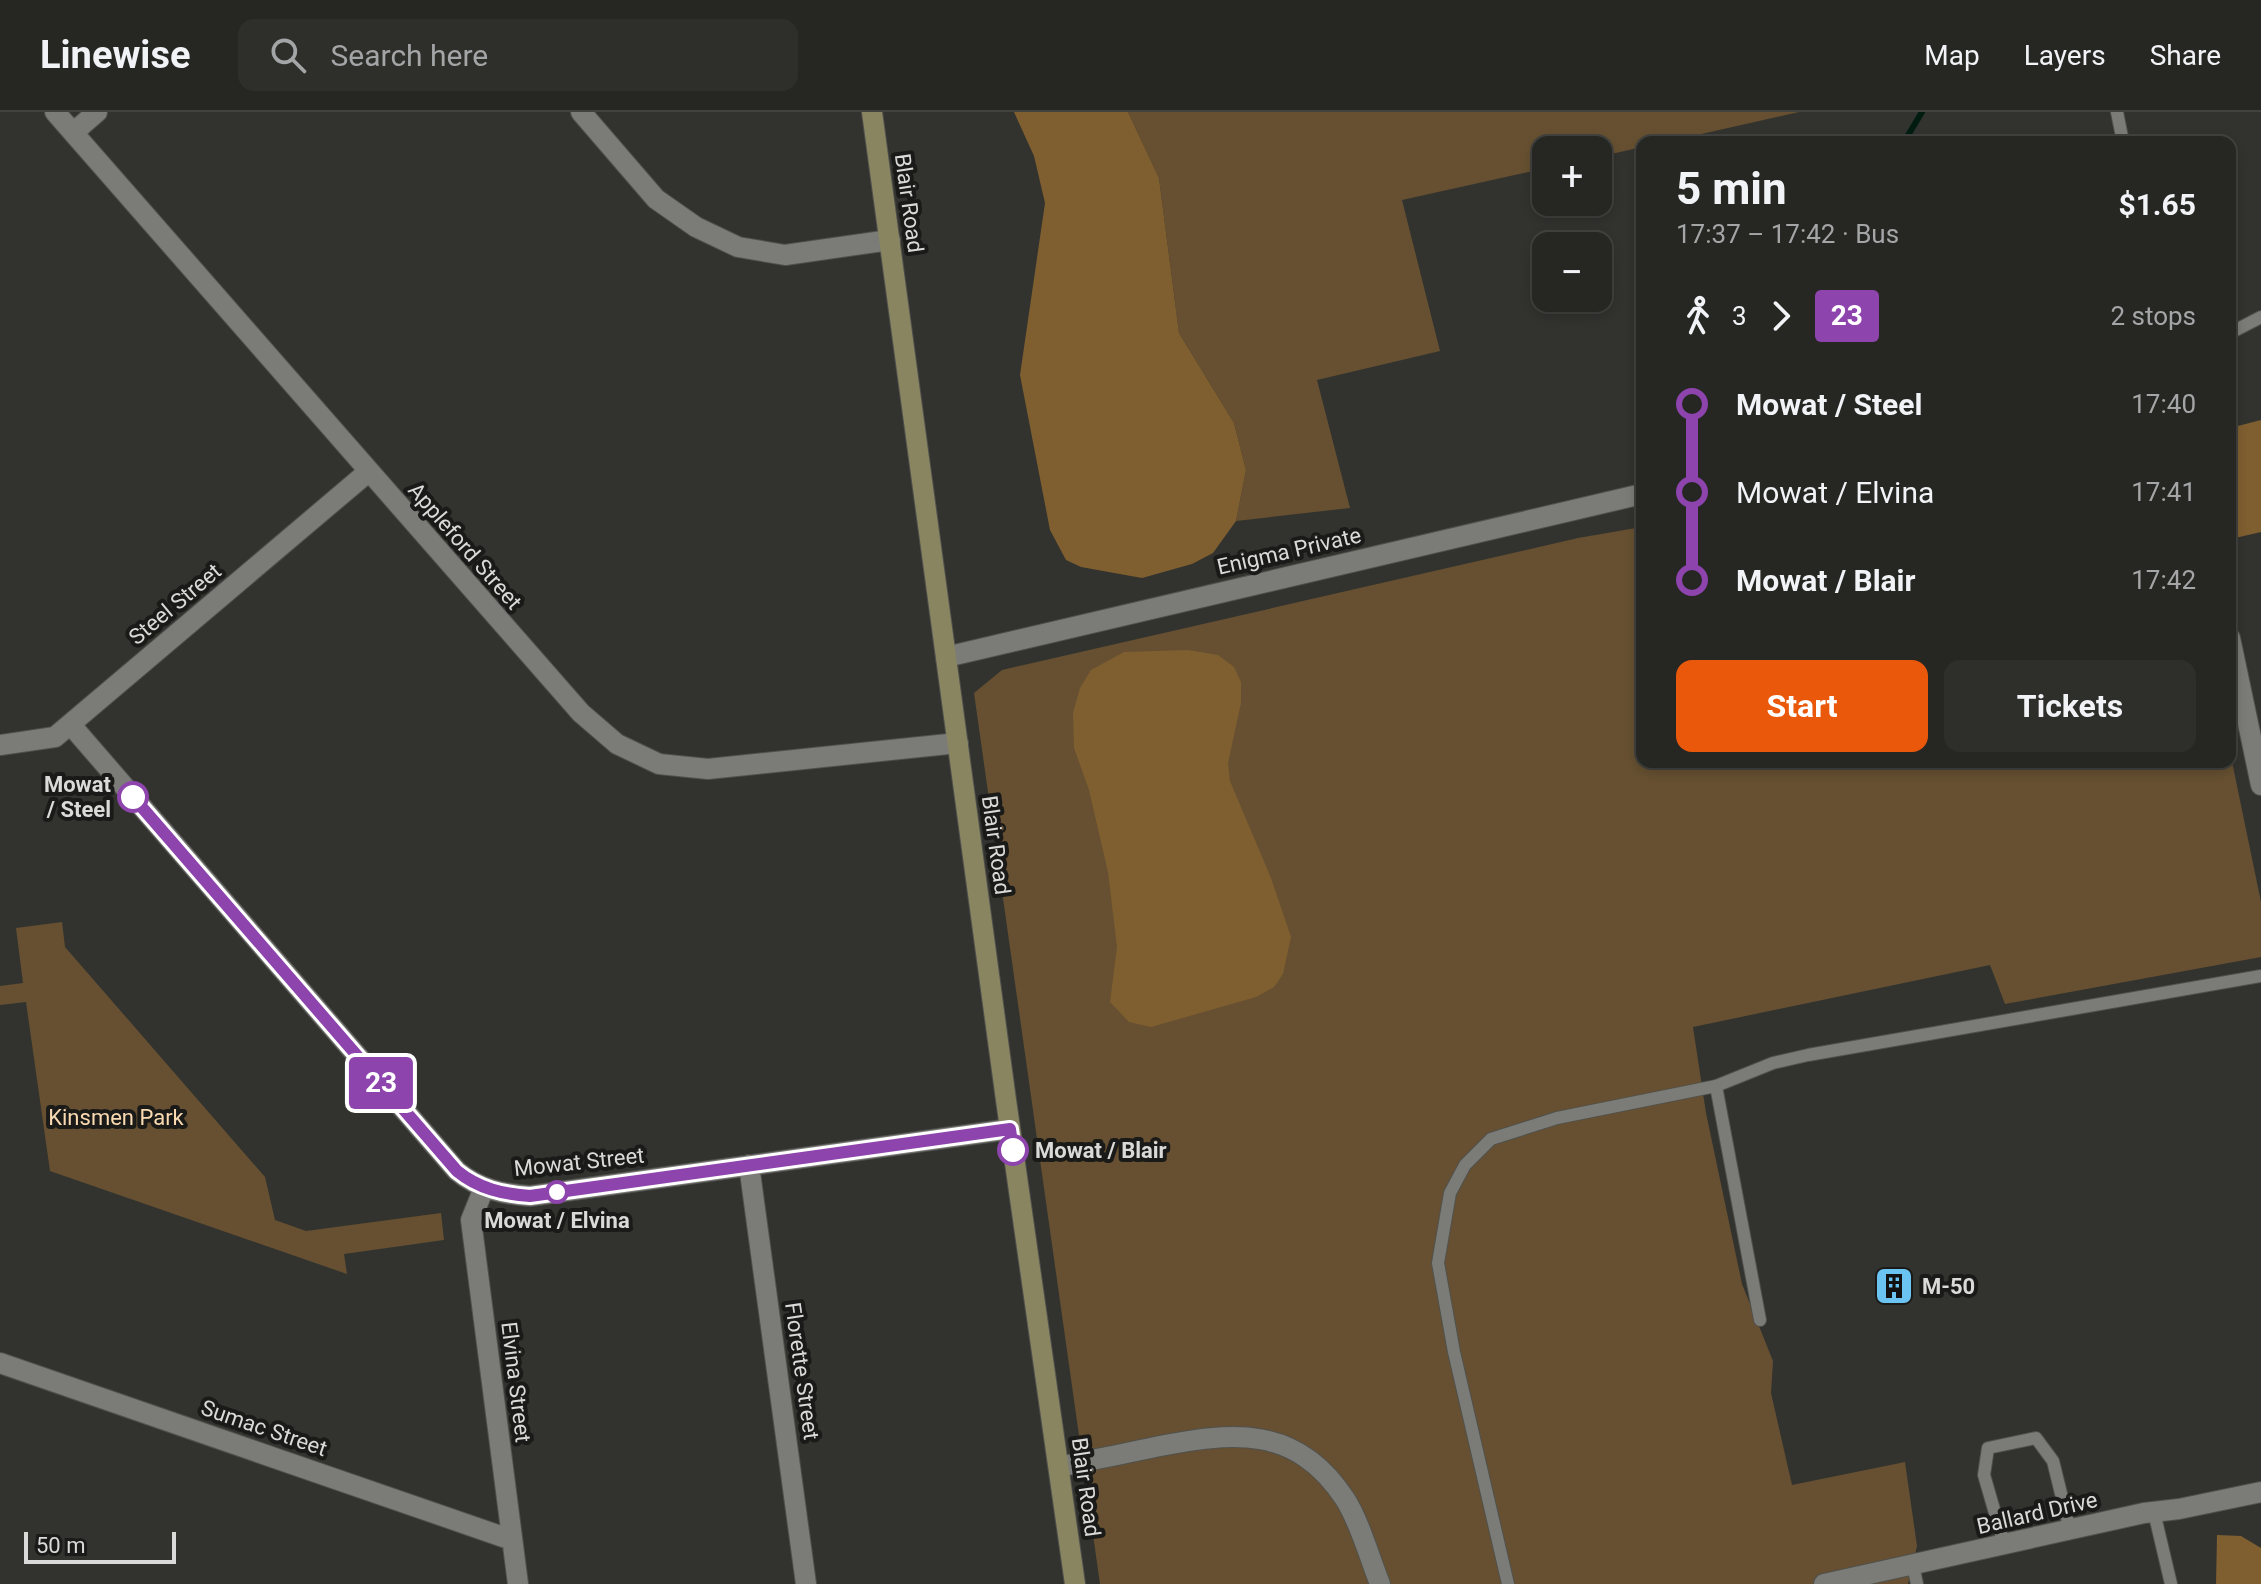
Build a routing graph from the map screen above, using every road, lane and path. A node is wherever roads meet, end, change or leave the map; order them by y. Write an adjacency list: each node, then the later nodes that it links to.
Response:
1 (55, 112): 6 (street, Appleford Street)
2 (97, 112): 6 (street)
3 (581, 112): 8 (street)
4 (872, 112): 8 (main road, Blair Road)
5 (2117, 112): 7 (lane)
6 (74, 132): 11 (street, Appleford Street)
7 (2122, 136)
8 (890, 240): 13 (main road, Blair Road)
9 (2261, 317): 10 (lane)
10 (2236, 330)
11 (368, 472): 15 (street, Steel Street); 16 (street, Appleford Street)
12 (1636, 495): 13 (street, Enigma Private)
13 (946, 657): 16 (main road, Blair Road)
14 (2236, 666): 18 (street)
15 (71, 725): 17 (street, Steel Street); 23 (street, Mowat Street)
16 (958, 743): 21 (main road, Blair Road)
17 (0, 745)
18 (2261, 785)
19 (2261, 976): 20 (lane)
20 (1716, 1086): 24 (lane); 37 (lane)
21 (1010, 1129): 22 (street, Mowat Street); 26 (main road, Blair Road)
22 (749, 1165): 23 (street, Mowat Street); 34 (street, Florette Street)
23 (484, 1188): 30 (street, Elvina Street)
24 (1760, 1320)
25 (0, 1363): 30 (street, Sumac Street)
26 (1059, 1467): 35 (main road, Blair Road); 36 (street)
27 (2261, 1492): 28 (street, Ballard Drive)
28 (2154, 1512): 29 (street, Ballard Drive); 39 (lane)
29 (2070, 1530): 31 (street, Ballard Drive); 31 (lane)
30 (512, 1540): 33 (street, Elvina Street)
31 (2004, 1544): 32 (street, Ballard Drive)
32 (1915, 1575): 38 (street, Ballard Drive)
33 (518, 1584)
34 (806, 1584)
35 (1075, 1584)
36 (1380, 1584)
37 (1508, 1584)
38 (1824, 1584)
39 (2171, 1584)

